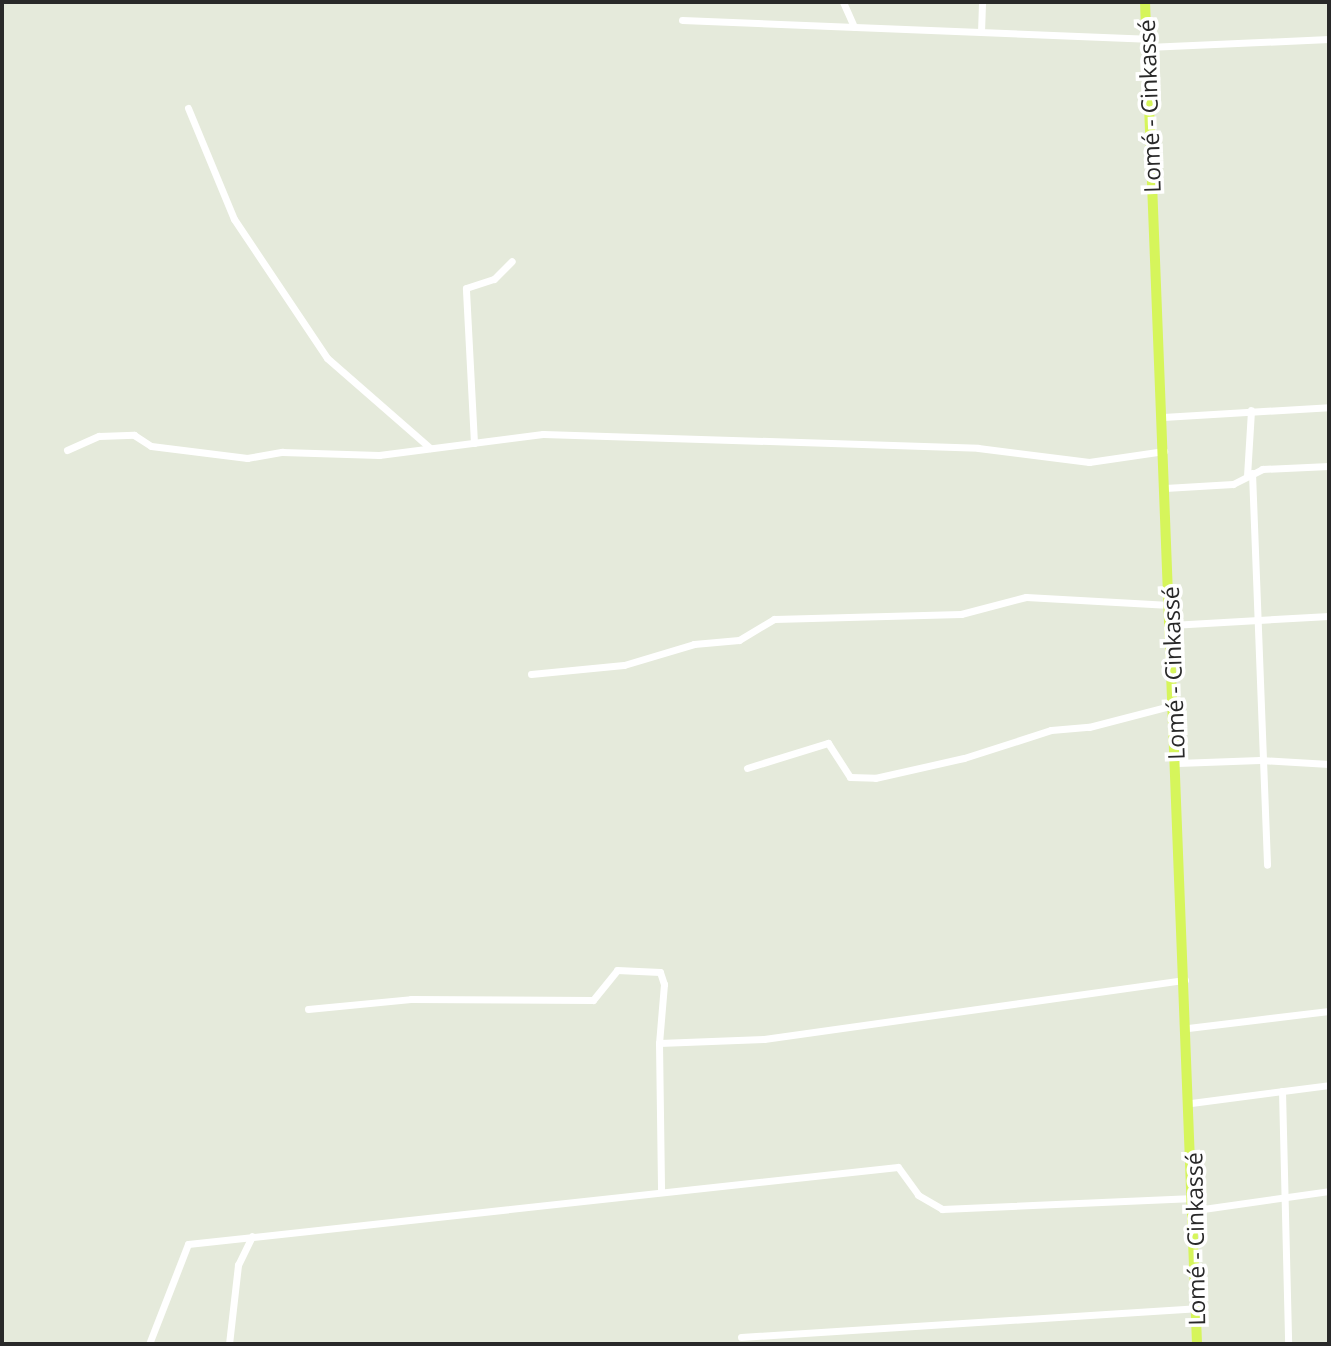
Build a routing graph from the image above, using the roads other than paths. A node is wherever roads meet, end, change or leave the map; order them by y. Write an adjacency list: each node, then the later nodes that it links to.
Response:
1 (843, 2): 5 (street)
2 (982, 2): 6 (street)
3 (1145, 2): 8 (highway, Lomé - Cinkassé)
4 (682, 20): 5 (street)
5 (853, 27): 6 (street)
6 (981, 32): 8 (street)
7 (1329, 39): 8 (street)
8 (1147, 43): 13 (highway, Lomé - Cinkassé)
9 (188, 108): 15 (street)
10 (512, 261): 14 (street)
11 (1329, 407): 12 (street)
12 (1251, 410): 13 (street); 19 (street)
13 (1163, 417): 17 (highway, Lomé - Cinkassé)
14 (474, 443): 15 (street); 17 (street)
15 (430, 448): 16 (street)
16 (66, 450)
17 (1164, 451): 20 (highway, Lomé - Cinkassé)
18 (1329, 466): 19 (street)
19 (1250, 475): 20 (street); 23 (street)
20 (1166, 488): 21 (highway, Lomé - Cinkassé)
21 (1170, 606): 24 (highway, Lomé - Cinkassé); 25 (street)
22 (1329, 616): 23 (street)
23 (1258, 620): 24 (street); 27 (street)
24 (1171, 625): 26 (highway, Lomé - Cinkassé)
25 (531, 674)
26 (1175, 705): 28 (highway, Lomé - Cinkassé); 30 (street)
27 (1260, 760): 28 (street); 29 (street); 31 (street)
28 (1177, 763): 32 (highway, Lomé - Cinkassé)
29 (1329, 764)
30 (747, 768)
31 (1267, 865)
32 (1186, 980): 35 (highway, Lomé - Cinkassé); 36 (street)
33 (308, 1009): 36 (street)
34 (1329, 1011): 35 (street)
35 (1188, 1028): 39 (highway, Lomé - Cinkassé)
36 (659, 1043): 40 (street)
37 (1329, 1085): 38 (street)
38 (1282, 1091): 39 (street); 43 (street)
39 (1191, 1103): 42 (highway, Lomé - Cinkassé)
40 (661, 1191): 42 (street); 45 (street)
41 (1329, 1191): 43 (street)
42 (1195, 1198): 44 (highway, Lomé - Cinkassé)
43 (1282, 1198): 44 (street); 51 (street)
44 (1196, 1210): 46 (highway, Lomé - Cinkassé)
45 (252, 1236): 48 (street); 49 (street)
46 (1196, 1308): 47 (street); 50 (highway, Lomé - Cinkassé)
47 (741, 1337)
48 (149, 1344)
49 (229, 1344)
50 (1198, 1344)
51 (1287, 1344)

